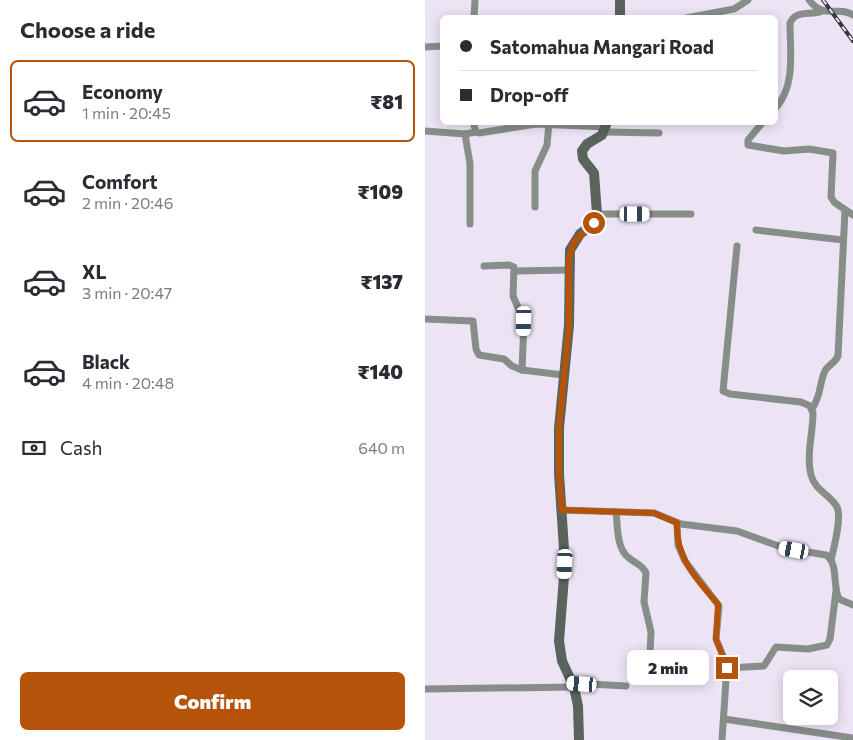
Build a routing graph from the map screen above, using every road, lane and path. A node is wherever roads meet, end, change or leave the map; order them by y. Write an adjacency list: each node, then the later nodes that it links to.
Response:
1 (475, 0): 7 (street)
2 (620, 0): 8 (street)
3 (748, 0): 9 (street)
4 (809, 0): 5 (street)
5 (822, 11): 6 (street); 12 (street)
6 (852, 14)
7 (474, 15)
8 (621, 15)
9 (702, 15)
10 (440, 46): 11 (street)
11 (425, 47)
12 (778, 106)
13 (474, 125): 20 (street)
14 (533, 125): 20 (street)
15 (549, 125): 23 (street)
16 (578, 125): 18 (street)
17 (760, 125): 24 (street)
18 (606, 127): 21 (street); 25 (street)
19 (425, 131): 22 (street)
20 (476, 132): 22 (street)
21 (659, 133)
22 (465, 134): 28 (street)
23 (535, 207)
24 (845, 210): 27 (street); 30 (street)
25 (597, 214): 26 (street); 33 (street)
26 (691, 214)
27 (853, 215)
28 (470, 224)
29 (756, 230): 30 (street)
30 (843, 240): 38 (street)
31 (737, 246): 38 (street)
32 (484, 266): 34 (street)
33 (569, 270): 34 (street); 37 (street)
34 (515, 271): 36 (street)
35 (425, 319): 36 (street)
36 (523, 370): 37 (street)
37 (563, 375): 39 (street)
38 (812, 409): 42 (street)
39 (562, 510): 40 (street); 47 (street)
40 (617, 512): 41 (street); 46 (street)
41 (677, 523): 42 (street); 45 (street)
42 (831, 560): 43 (street)
43 (836, 591): 44 (street); 45 (street)
44 (853, 605)
45 (727, 668): 50 (street)
46 (649, 676)
47 (573, 685): 48 (street); 49 (street); 52 (street)
48 (626, 686)
49 (425, 689)
50 (724, 719): 51 (street); 53 (street)
51 (853, 738)
52 (579, 740)
53 (722, 740)

